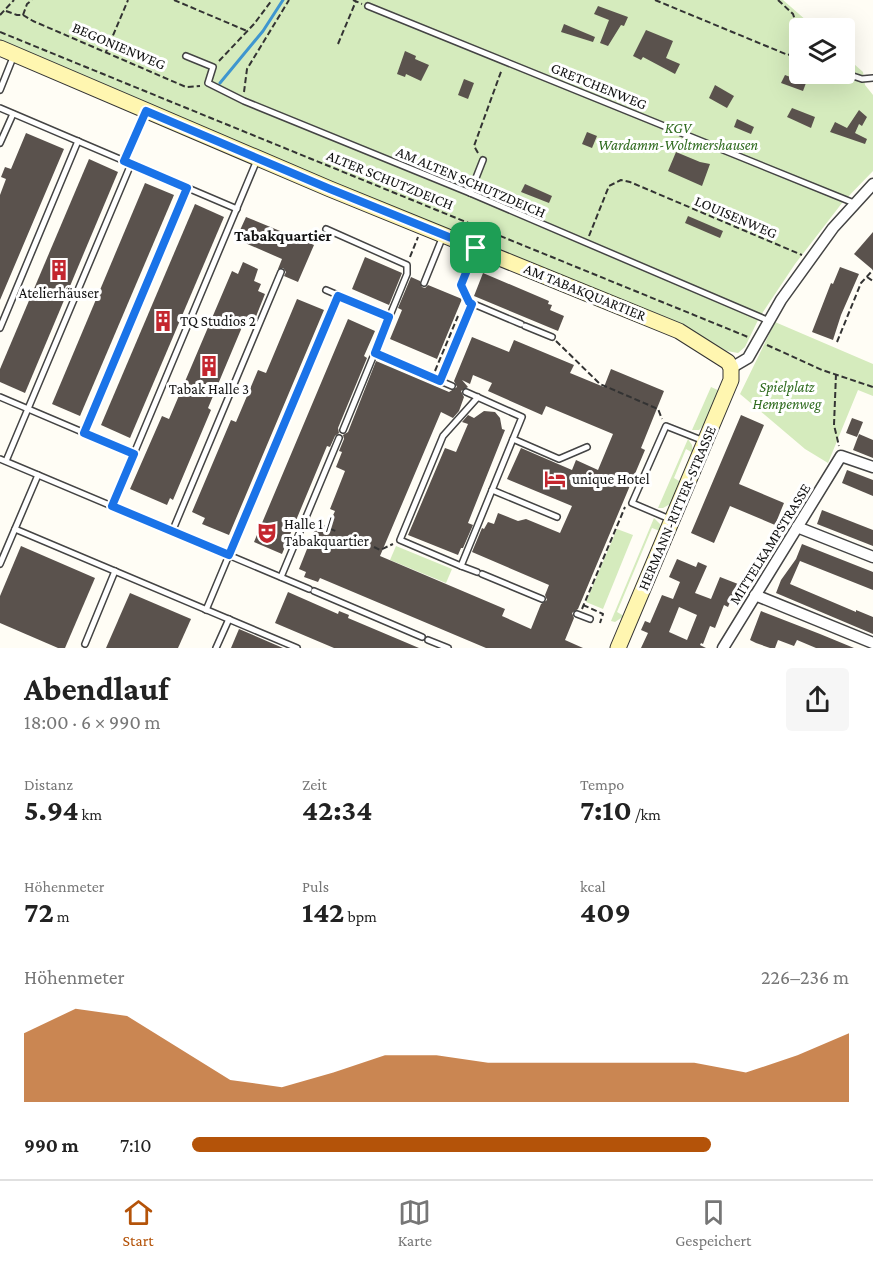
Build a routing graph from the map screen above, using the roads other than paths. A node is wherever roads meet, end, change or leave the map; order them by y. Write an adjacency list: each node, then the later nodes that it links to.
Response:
1 (368, 6): 19 (lane, GRETCHENWEG)
2 (0, 48): 3 (street, AM TABAKQUARTIER)
3 (15, 55): 7 (lane); 9 (street, AM TABAKQUARTIER)
4 (186, 56): 18 (lane, AM ALTEN SCHUTZDEICH)
5 (855, 77): 6 (lane)
6 (873, 78)
7 (0, 90)
8 (0, 108): 10 (lane)
9 (146, 111): 13 (street, AM TABAKQUARTIER); 15 (lane)
10 (13, 114): 11 (lane); 12 (lane)
11 (78, 141): 15 (lane); 30 (lane)
12 (0, 143)
13 (257, 158): 20 (lane); 22 (street, AM TABAKQUARTIER)
14 (483, 160): 18 (lane)
15 (128, 162): 17 (lane); 38 (lane)
16 (873, 184): 19 (street)
17 (187, 188): 20 (lane); 40 (lane)
18 (470, 194): 29 (lane, AM ALTEN SCHUTZDEICH)
19 (854, 203): 29 (street)
20 (237, 208): 45 (lane)
21 (326, 229): 28 (lane)
22 (444, 235): 23 (street, AM TABAKQUARTIER); 25 (lane)
23 (476, 248): 31 (lane); 33 (street, AM TABAKQUARTIER)
24 (281, 272): 55 (lane)
25 (424, 283)
26 (326, 290): 27 (lane)
27 (338, 296): 28 (lane); 56 (lane)
28 (389, 317): 32 (lane)
29 (767, 320): 33 (street)
30 (0, 328)
31 (552, 337)
32 (375, 353): 34 (lane); 39 (lane)
33 (730, 368): 43 (street, HERMANN-RITTER-STRASSE)
34 (452, 386)
35 (466, 392): 37 (lane)
36 (0, 397): 38 (lane)
37 (478, 397): 42 (lane); 59 (lane)
38 (28, 409): 40 (lane); 46 (lane)
39 (343, 430)
40 (84, 433): 45 (lane)
41 (339, 438): 61 (lane)
42 (513, 439): 44 (lane); 49 (lane)
43 (705, 442): 52 (street, HERMANN-RITTER-STRASSE); 52 (lane)
44 (587, 447)
45 (134, 454): 50 (lane)
46 (3, 460): 48 (lane)
47 (873, 467): 53 (street, MITTELKAMPSTRASSE)
48 (38, 475): 50 (lane); 54 (lane)
49 (492, 490): 51 (lane); 59 (lane)
50 (112, 506): 55 (lane)
51 (557, 517)
52 (672, 520): 73 (street, HERMANN-RITTER-STRASSE)
53 (797, 527): 57 (street); 62 (street, MITTELKAMPSTRASSE)
54 (15, 529): 58 (lane); 60 (lane)
55 (172, 532): 56 (lane)
56 (229, 555): 61 (lane); 64 (lane)
57 (873, 557)
58 (0, 564)
59 (461, 566): 63 (lane)
60 (115, 571): 64 (lane); 69 (lane)
61 (281, 577): 72 (lane)
62 (755, 595): 68 (street); 74 (street, MITTELKAMPSTRASSE)
63 (542, 599)
64 (206, 610): 66 (lane)
65 (578, 614): 67 (lane)
66 (229, 619): 70 (lane); 71 (lane)
67 (590, 619)
68 (873, 643)
69 (86, 644)
70 (216, 648)
71 (297, 648)
72 (448, 648)
73 (618, 648)
74 (723, 648)

